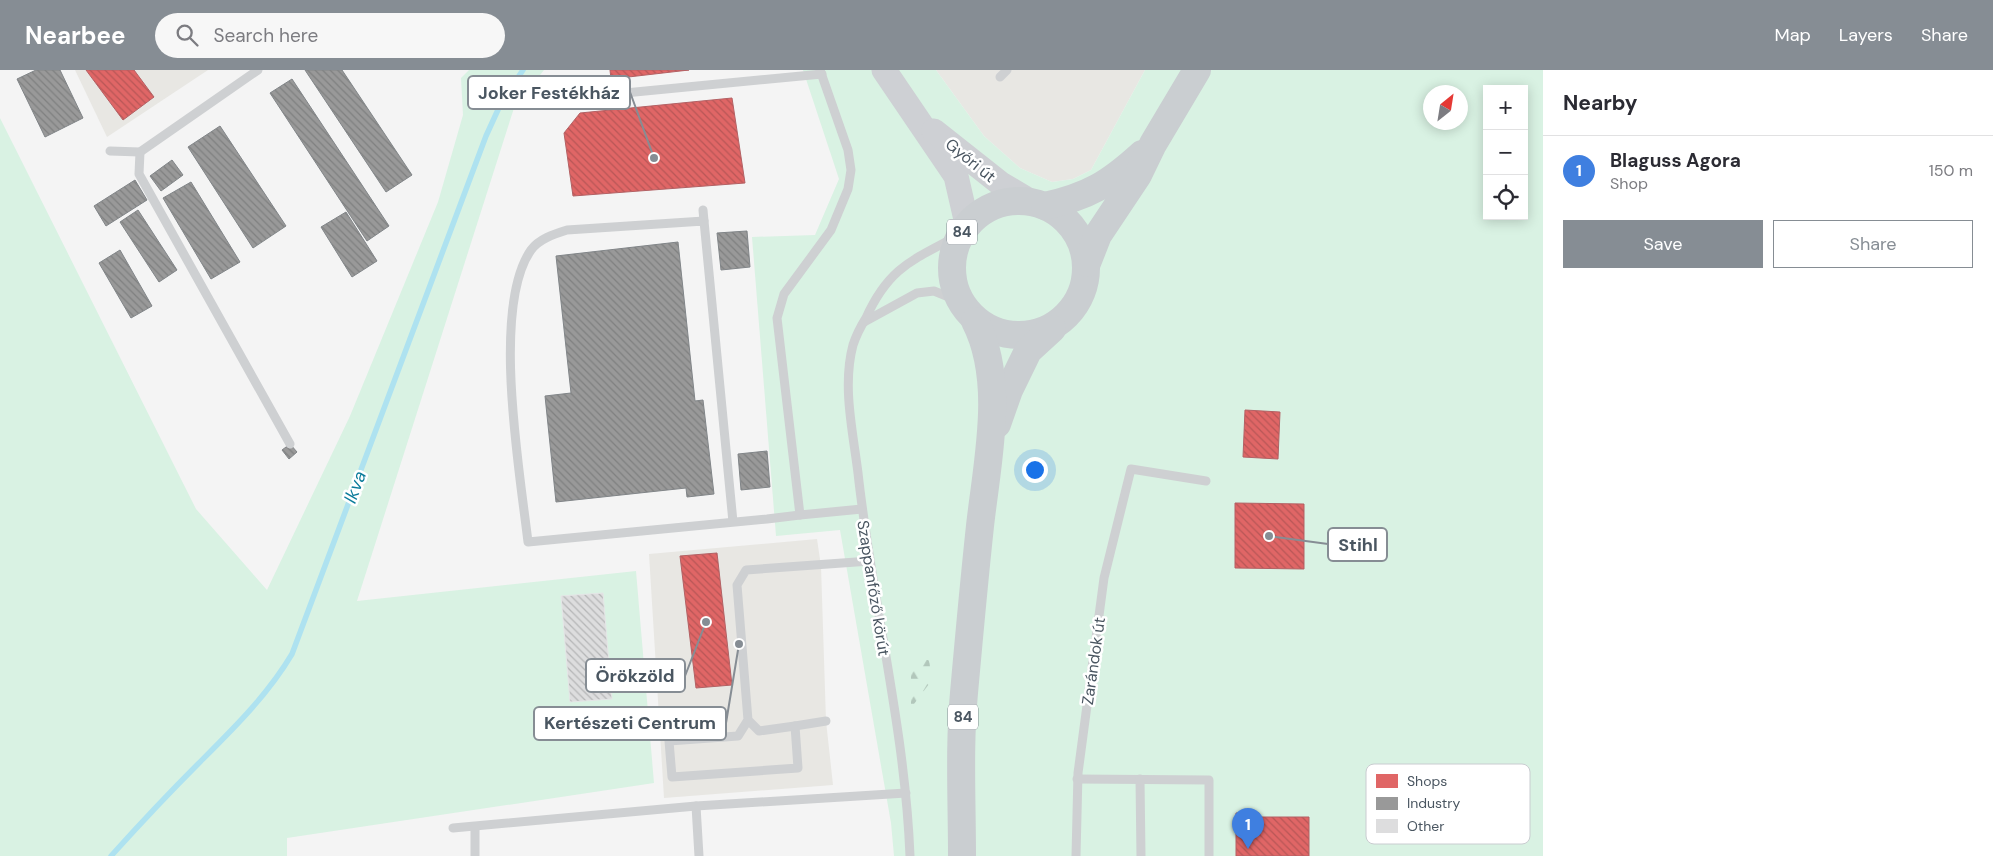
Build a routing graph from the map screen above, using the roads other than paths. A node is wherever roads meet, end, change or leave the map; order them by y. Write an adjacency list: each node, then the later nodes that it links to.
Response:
1 (258, 70): 12 (lane)
2 (884, 70): 9 (main road, Győri út)
3 (1007, 70): 7 (lane)
4 (1197, 70): 10 (main road, 84)
5 (821, 72): 6 (lane); 25 (lane)
6 (781, 74): 8 (lane)
7 (1000, 77)
8 (532, 102)
9 (911, 113): 13 (main road, Győri út); 16 (main road, Győri út)
10 (1153, 144): 13 (main road, 84); 17 (main road, 84)
11 (110, 152): 12 (lane)
12 (140, 152): 22 (lane)
13 (1039, 204): 16 (main road, 84); 17 (main road, 84)
14 (704, 210): 15 (lane)
15 (704, 220): 26 (lane); 26 (lane)
16 (963, 230): 18 (main road, 84); 19 (lane, Szappanfőző körút)
17 (1087, 263): 20 (main road, 84)
18 (968, 312): 19 (lane); 20 (main road); 21 (main road, 84)
19 (864, 322): 24 (lane, Szappanfőző körút)
20 (1052, 328): 21 (main road, 84)
21 (991, 442): 40 (main road, 84)
22 (290, 444)
23 (1206, 481): 31 (lane, Zarándok út)
24 (862, 509): 25 (lane); 27 (lane, Szappanfőző körút)
25 (800, 515): 26 (lane)
26 (733, 522)
27 (870, 561): 28 (lane); 33 (lane, Szappanfőző körút)
28 (748, 720): 30 (lane); 30 (lane)
29 (826, 721): 30 (lane)
30 (795, 726)
31 (1078, 779): 32 (lane); 41 (lane, Zarándok út)
32 (1140, 779): 42 (lane); 43 (lane)
33 (906, 793): 34 (lane); 38 (lane, Szappanfőző körút)
34 (696, 806): 36 (lane); 39 (lane)
35 (453, 828): 36 (lane)
36 (475, 828): 37 (lane)
37 (472, 854)
38 (908, 855)
39 (699, 856)
40 (962, 856)
41 (1076, 856)
42 (1141, 856)
43 (1209, 856)

